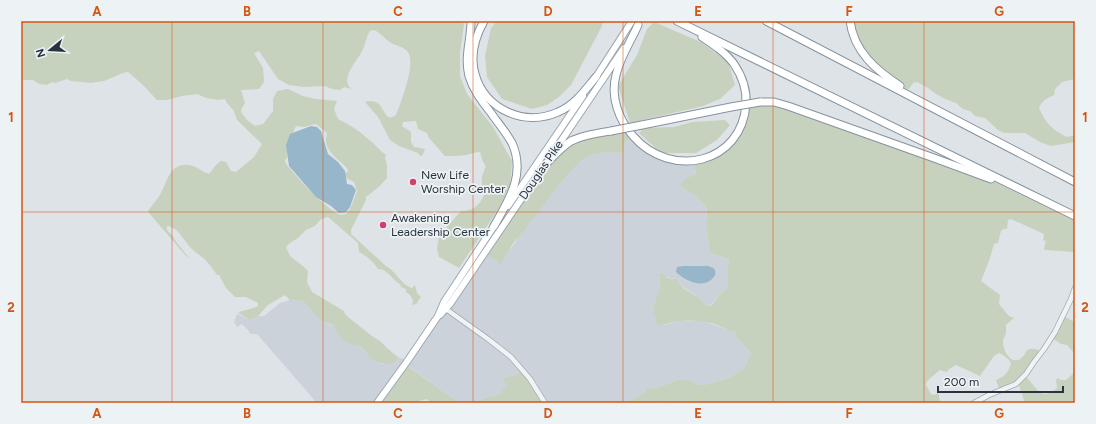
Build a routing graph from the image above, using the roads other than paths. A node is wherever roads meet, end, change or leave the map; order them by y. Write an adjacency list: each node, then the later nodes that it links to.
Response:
1 (470, 21): 14 (highway)
2 (484, 21): 8 (highway)
3 (674, 21): 7 (highway)
4 (677, 21): 12 (highway)
5 (766, 21): 9 (highway)
6 (850, 21): 9 (highway)
7 (637, 23): 8 (main road, Douglas Pike); 10 (main road, Douglas Pike)
8 (596, 77): 14 (main road, Douglas Pike)
9 (929, 105): 11 (highway)
10 (543, 167): 12 (highway, bridge); 16 (main road, Douglas Pike)
11 (1075, 182)
12 (1037, 198): 13 (highway)
13 (1075, 216)
14 (494, 226): 17 (main road, Douglas Pike)
15 (1075, 288): 20 (street)
16 (446, 309): 17 (main road, Douglas Pike); 19 (street)
17 (438, 316): 18 (main road, Douglas Pike)
18 (377, 403)
19 (545, 403)
20 (974, 403)

